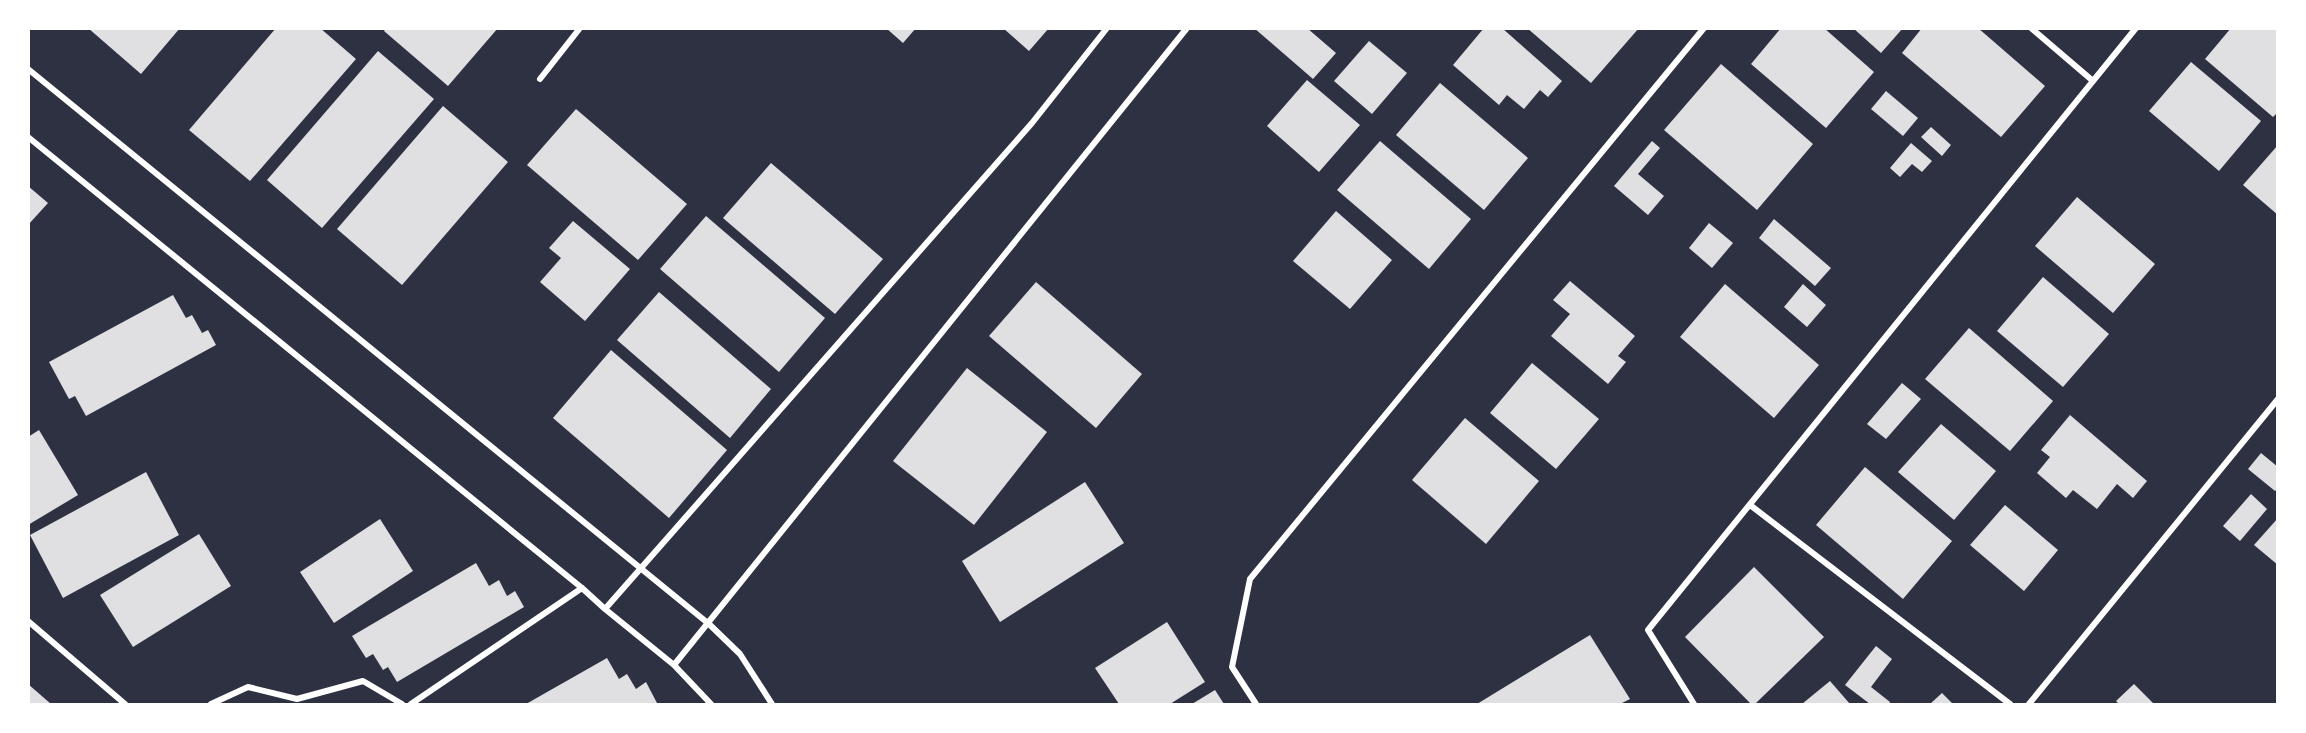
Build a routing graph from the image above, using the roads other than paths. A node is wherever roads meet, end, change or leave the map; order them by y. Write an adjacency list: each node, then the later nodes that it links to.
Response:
1 (580, 28): 8 (street)
2 (1107, 28): 13 (street)
3 (1187, 28): 17 (street)
4 (1704, 28): 25 (street)
5 (2031, 28): 9 (street)
6 (2136, 28): 9 (street)
7 (28, 69): 13 (street)
8 (540, 79)
9 (2093, 81): 12 (street)
10 (28, 136): 14 (street)
11 (2277, 399): 28 (street)
12 (1750, 505): 26 (street); 27 (street)
13 (642, 568): 15 (street); 17 (street)
14 (582, 588): 15 (street); 22 (street)
15 (605, 609): 18 (street)
16 (28, 621): 19 (street)
17 (709, 624): 18 (street); 24 (street)
18 (674, 665): 23 (street)
19 (125, 705)
20 (212, 705): 21 (street)
21 (402, 705)
22 (411, 705)
23 (711, 705)
24 (772, 705)
25 (1256, 705)
26 (1694, 705)
27 (2010, 705)
28 (2029, 705)

